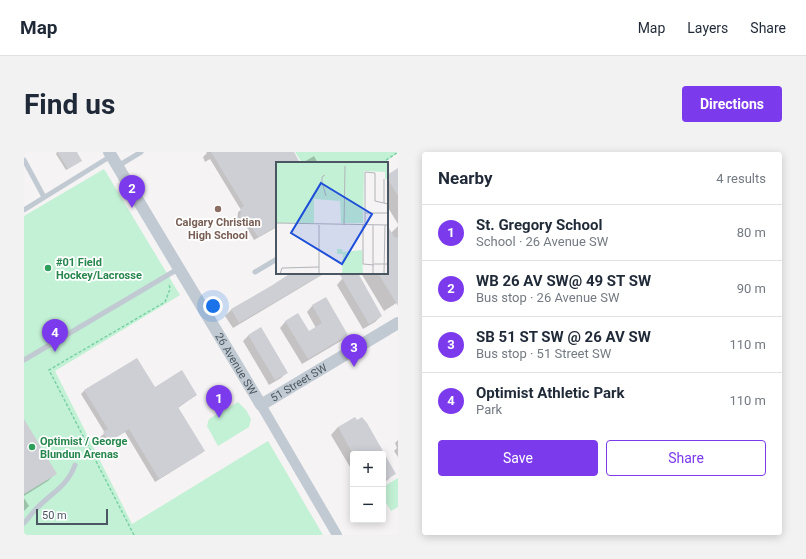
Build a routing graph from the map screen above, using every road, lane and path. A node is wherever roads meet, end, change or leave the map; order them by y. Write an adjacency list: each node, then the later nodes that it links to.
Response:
1 (141, 152): 6 (lane)
2 (398, 152): 5 (path)
3 (110, 154): 6 (street, 26 Avenue SW); 7 (lane)
4 (24, 160): 7 (lane)
5 (383, 162)
6 (118, 167): 10 (street, 26 Avenue SW)
7 (44, 197): 8 (lane)
8 (24, 210)
9 (276, 260): 11 (lane)
10 (179, 268): 12 (lane); 15 (street, 26 Avenue SW)
11 (255, 272)
12 (168, 275): 14 (lane); 18 (path)
13 (398, 323): 15 (street, 51 Street SW)
14 (24, 360)
15 (261, 405): 19 (street, 26 Avenue SW)
16 (75, 465): 17 (lane)
17 (24, 523)
18 (134, 535)
19 (337, 535)

